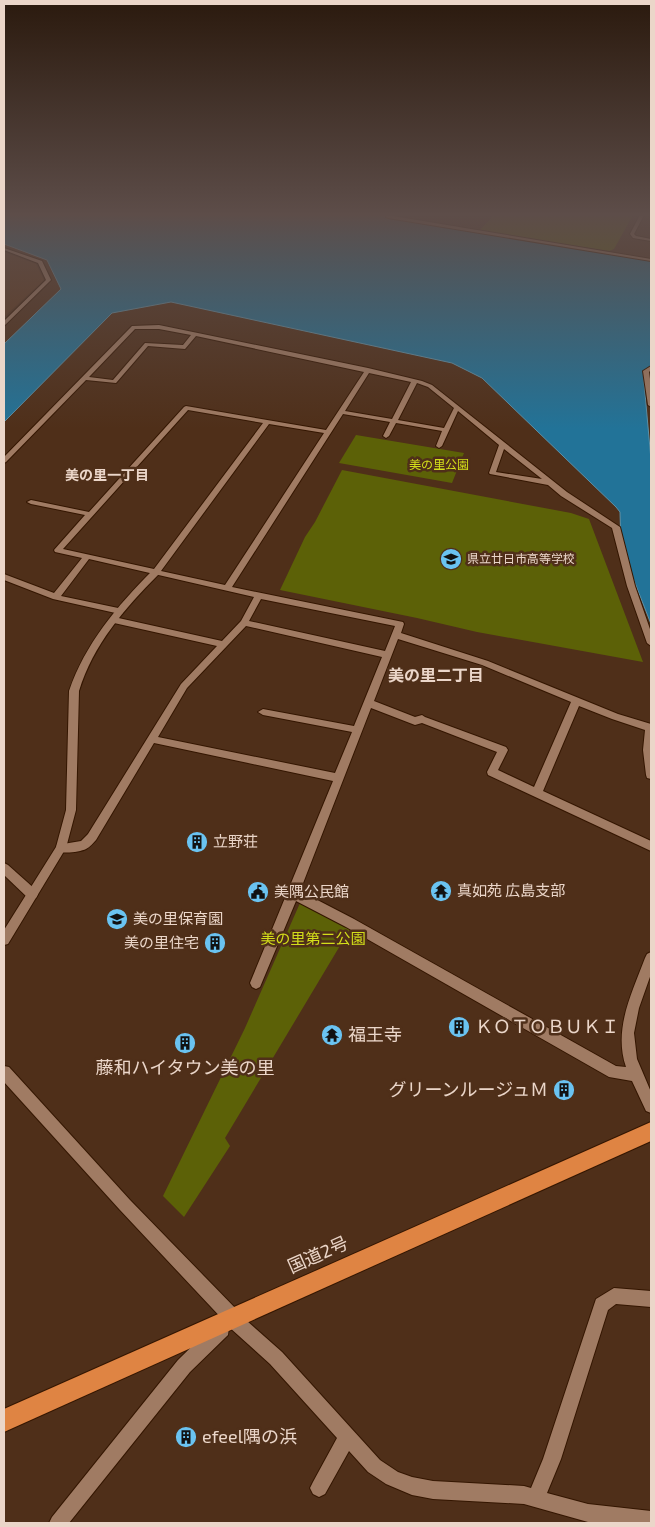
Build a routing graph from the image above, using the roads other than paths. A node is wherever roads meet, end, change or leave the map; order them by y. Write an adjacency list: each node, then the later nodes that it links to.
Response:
1 (43, 286): 2 (street)
2 (4, 324)
3 (195, 334): 5 (street); 6 (street); 6 (street)
4 (651, 368): 8 (street)
5 (368, 370): 7 (street); 10 (street)
6 (84, 378): 18 (street)
7 (415, 381): 9 (street); 11 (street)
8 (651, 405)
9 (458, 409): 13 (street); 16 (street)
10 (341, 412): 11 (street); 14 (street)
11 (393, 421): 13 (street); 15 (street)
12 (267, 422): 14 (street); 21 (street); 23 (street)
13 (446, 430): 17 (street)
14 (327, 432): 25 (street)
15 (386, 436)
16 (503, 445): 19 (street); 19 (street)
17 (438, 446)
18 (4, 461)
19 (551, 483): 32 (street)
20 (31, 502): 21 (street)
21 (90, 514): 22 (street)
22 (87, 557): 23 (street); 27 (street)
23 (155, 573): 25 (street); 28 (street)
24 (4, 577): 27 (street)
25 (226, 589): 26 (street)
26 (260, 595): 30 (street); 31 (street)
27 (56, 597): 28 (street)
28 (120, 611): 29 (street)
29 (114, 620): 33 (street); 45 (street)
30 (244, 623): 33 (street); 34 (street)
31 (396, 634): 34 (street); 35 (street)
32 (651, 643)
33 (224, 644): 40 (street)
34 (388, 655): 36 (street)
35 (576, 701): 38 (street); 43 (street)
36 (369, 703): 39 (street); 43 (street)
37 (262, 712): 39 (street)
38 (650, 728): 41 (street)
39 (358, 730): 42 (street)
40 (151, 739): 42 (street); 45 (street)
41 (651, 775)
42 (338, 778): 48 (street)
43 (537, 793): 44 (street)
44 (651, 846)
45 (62, 848): 47 (street)
46 (4, 868): 47 (street)
47 (32, 894): 49 (street)
48 (294, 894): 51 (street); 53 (street)
49 (4, 940)
50 (651, 958): 53 (street)
51 (256, 983)
52 (4, 1072): 57 (street)
53 (636, 1075): 54 (street)
54 (651, 1106)
55 (651, 1131): 57 (highway, 国道2号)
56 (651, 1298): 61 (street)
57 (233, 1318): 58 (highway, 国道2号); 59 (street); 63 (street)
58 (4, 1421)
59 (347, 1438): 60 (street); 61 (street)
60 (319, 1488)
61 (536, 1498): 62 (street)
62 (651, 1520)
63 (58, 1523)

